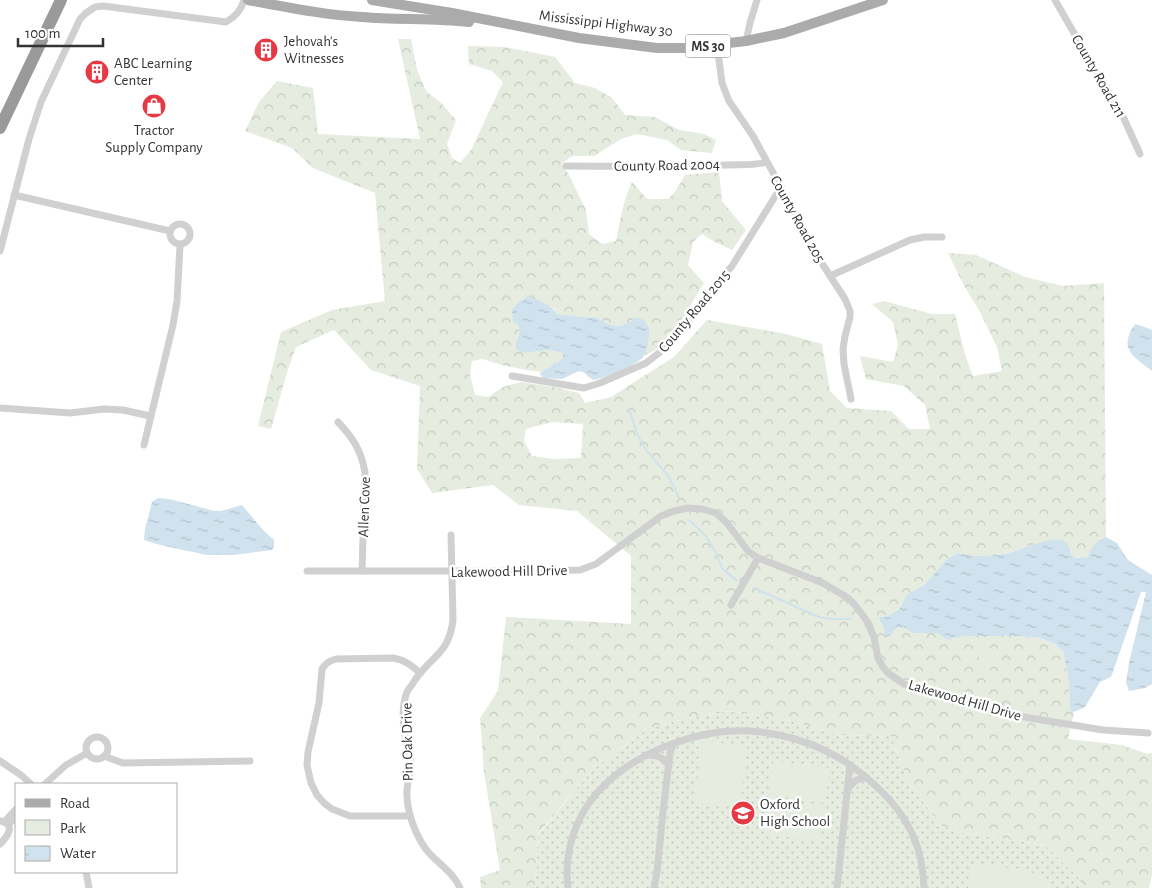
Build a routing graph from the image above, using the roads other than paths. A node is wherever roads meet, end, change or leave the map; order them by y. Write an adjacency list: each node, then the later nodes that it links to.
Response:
1 (244, 0): 18 (street)
2 (248, 0): 9 (main road, Mississippi Highway 30 / MS 30)
3 (372, 0): 8 (main road, Mississippi Highway 30 / MS 30)
4 (757, 0): 11 (street)
5 (883, 0): 11 (main road, Mississippi Highway 30 / MS 30)
6 (1056, 0): 14 (street, County Road 211)
7 (61, 1): 13 (highway)
8 (385, 2): 9 (main road); 10 (main road, Mississippi Highway 30 / MS 30)
9 (383, 18): 10 (main road, Mississippi Highway 30 / MS 30)
10 (528, 28): 12 (main road, Mississippi Highway 30 / MS 30)
11 (746, 41): 12 (main road, Mississippi Highway 30 / MS 30)
12 (717, 45): 15 (street, County Road 205)
13 (0, 128)
14 (1140, 154)
15 (767, 162): 16 (street, County Road 2004); 17 (street, County Road 205)
16 (566, 166)
17 (780, 187): 23 (street, County Road 205); 24 (street, County Road 2015)
18 (14, 195): 19 (street); 22 (street)
19 (170, 231): 21 (street); 21 (street)
20 (942, 237): 23 (street)
21 (180, 245): 27 (street)
22 (0, 252)
23 (830, 276): 25 (street, County Road 205)
24 (512, 376)
25 (851, 399)
26 (0, 408): 27 (street)
27 (150, 416): 29 (street)
28 (338, 422): 33 (street, Allen Cove)
29 (144, 445)
30 (451, 535): 34 (street, Pin Oak Drive)
31 (758, 558): 34 (street, Lakewood Hill Drive); 35 (street); 37 (street, Lakewood Hill Drive)
32 (307, 571): 33 (street, Lakewood Hill Drive)
33 (362, 571): 34 (street, Lakewood Hill Drive)
34 (452, 572): 36 (street, Pin Oak Drive)
35 (731, 605)
36 (420, 673): 51 (street, Pin Oak Drive); 51 (street)
37 (1148, 733)
38 (673, 744): 40 (street); 44 (street); 45 (street)
39 (87, 753): 41 (street); 41 (street); 48 (street)
40 (647, 755): 45 (street); 57 (street)
41 (104, 756): 43 (street)
42 (0, 761): 47 (street)
43 (250, 761)
44 (850, 765): 46 (street); 49 (street)
45 (669, 766): 58 (street)
46 (868, 778): 49 (street); 60 (street)
47 (31, 783)
48 (46, 783)
49 (847, 790): 59 (street)
50 (15, 810): 52 (street)
51 (410, 816): 56 (street, Pin Oak Drive)
52 (4, 822): 53 (street)
53 (0, 844)
54 (86, 873): 55 (street)
55 (89, 888)
56 (460, 888)
57 (568, 888)
58 (654, 888)
59 (837, 888)
60 (924, 888)

